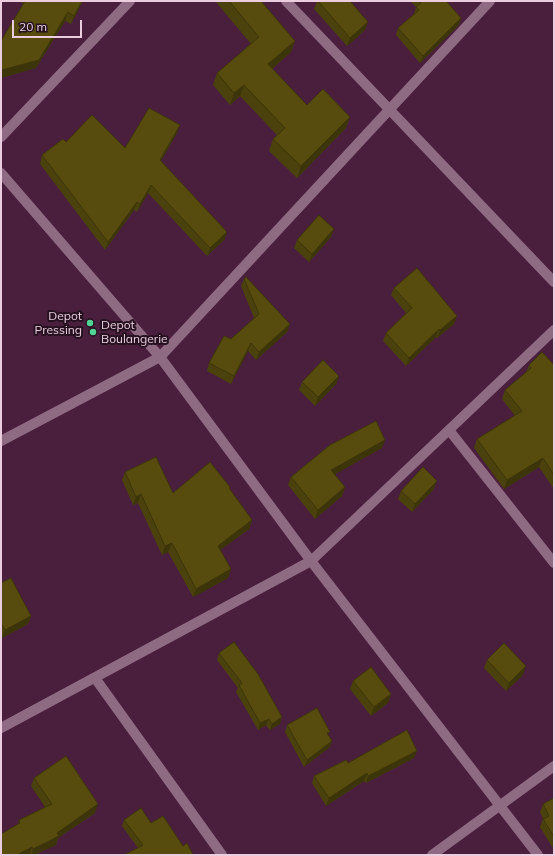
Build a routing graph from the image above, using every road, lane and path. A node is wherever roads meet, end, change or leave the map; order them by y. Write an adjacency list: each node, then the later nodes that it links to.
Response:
1 (130, 1): 5 (street)
2 (286, 1): 4 (street)
3 (490, 1): 4 (street)
4 (389, 109): 7 (street); 9 (street)
5 (1, 137)
6 (1, 173): 9 (street)
7 (554, 282)
8 (554, 330): 10 (street)
9 (160, 356): 11 (street); 12 (street)
10 (449, 430): 12 (street); 13 (street)
11 (1, 441)
12 (311, 561): 14 (street); 17 (street)
13 (554, 563)
14 (95, 678): 15 (street); 18 (street)
15 (1, 728)
16 (554, 766): 17 (street)
17 (500, 807): 19 (street); 20 (street)
18 (222, 855)
19 (432, 855)
20 (538, 855)

